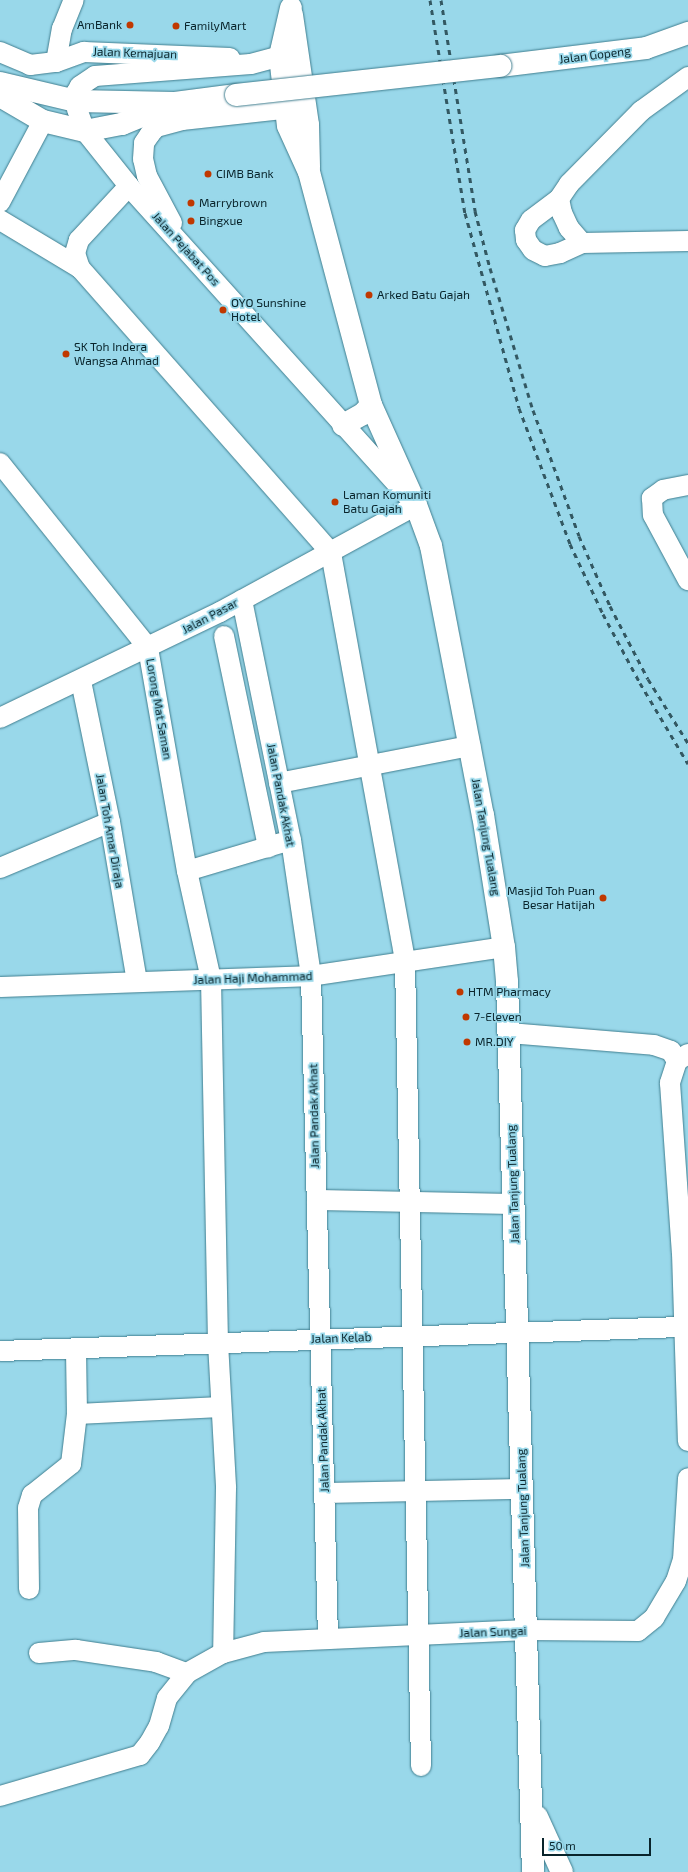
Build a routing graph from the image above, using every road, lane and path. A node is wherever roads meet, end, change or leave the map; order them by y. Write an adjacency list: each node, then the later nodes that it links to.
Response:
1 (74, 0): 7 (street)
2 (291, 4): 6 (main road); 18 (main road)
3 (688, 33): 14 (main road, Jalan Gopeng, bridge)
4 (119, 51): 7 (street, Jalan Kemajuan); 8 (street, Jalan Kemajuan); 9 (street)
5 (0, 52): 7 (street, Jalan Kemajuan)
6 (280, 56): 8 (street); 15 (main road)
7 (56, 62)
8 (251, 64): 9 (street); 15 (street, Jalan Kemajuan)
9 (111, 73): 13 (street)
10 (688, 77): 20 (street)
11 (0, 83): 13 (main road)
12 (0, 96): 16 (main road)
13 (76, 101): 14 (main road); 17 (street)
14 (175, 103): 17 (main road)
15 (284, 109): 18 (main road); 23 (street)
16 (43, 121): 17 (main road); 21 (street)
17 (85, 131): 19 (street, Jalan Pejabat Pos)
18 (309, 172): 27 (main road, Jalan Tanjung Tualang)
19 (129, 186): 23 (street, Jalan Pejabat Pos); 26 (street)
20 (559, 199): 25 (street); 25 (street)
21 (0, 202)
22 (0, 220): 26 (street)
23 (174, 235): 28 (street, Jalan Pejabat Pos)
24 (688, 241): 25 (street)
25 (582, 244)
26 (80, 268): 32 (street)
27 (371, 405): 28 (main road); 31 (main road, Jalan Tanjung Tualang)
28 (343, 425): 31 (street, Jalan Pejabat Pos)
29 (0, 463): 36 (street, Lorong Mat Saman)
30 (688, 485): 33 (street)
31 (416, 505): 32 (street, Jalan Pasar); 41 (main road, Jalan Tanjung Tualang)
32 (331, 552): 34 (street, Jalan Pasar); 42 (street)
33 (688, 580)
34 (242, 600): 36 (street, Jalan Pasar); 37 (street, Jalan Pandak Akhat)
35 (224, 636): 38 (street)
36 (148, 648): 39 (street, Jalan Pasar); 48 (street, Lorong Mat Saman)
37 (254, 659): 38 (street); 43 (street, Jalan Pandak Akhat)
38 (230, 664): 46 (street)
39 (81, 681): 40 (street, Jalan Pasar); 44 (street, Jalan Toh Amar Diraja)
40 (0, 718)
41 (470, 746): 42 (street); 49 (main road, Jalan Tanjung Tualang)
42 (369, 765): 43 (street); 50 (street)
43 (279, 784): 45 (street, Jalan Pandak Akhat)
44 (110, 822): 47 (street); 53 (street, Jalan Toh Amar Diraja)
45 (291, 840): 46 (street); 51 (street, Jalan Pandak Akhat)
46 (268, 847): 48 (street)
47 (0, 868)
48 (187, 871): 52 (street, Lorong Mat Saman)
49 (504, 947): 50 (street, Jalan Haji Mohammad); 55 (main road, Jalan Tanjung Tualang)
50 (405, 962): 51 (street, Jalan Haji Mohammad); 60 (street)
51 (311, 976): 52 (street, Jalan Haji Mohammad); 59 (street, Jalan Pandak Akhat)
52 (211, 979): 53 (street, Jalan Haji Mohammad); 67 (street, Lorong Mat Saman)
53 (137, 982): 54 (street, Jalan Haji Mohammad)
54 (0, 987)
55 (509, 1033): 56 (street); 61 (main road, Jalan Tanjung Tualang)
56 (683, 1057): 57 (street)
57 (680, 1119): 58 (street)
58 (683, 1185): 62 (street)
59 (316, 1200): 60 (street); 66 (street, Jalan Pandak Akhat)
60 (411, 1202): 61 (street); 65 (street)
61 (514, 1204): 64 (main road, Jalan Tanjung Tualang)
62 (685, 1253): 63 (street)
63 (682, 1327): 64 (street, Jalan Kelab); 72 (street)
64 (518, 1332): 65 (street, Jalan Kelab); 74 (main road, Jalan Tanjung Tualang)
65 (414, 1336): 66 (street, Jalan Kelab); 75 (street)
66 (320, 1339): 67 (street, Jalan Kelab); 76 (street, Jalan Pandak Akhat)
67 (218, 1343): 68 (street, Jalan Kelab); 70 (street, Lorong Mat Saman)
68 (76, 1348): 69 (street, Jalan Kelab); 71 (street)
69 (0, 1351)
70 (222, 1407): 71 (street); 82 (street, Lorong Mat Saman)
71 (77, 1414): 77 (street)
72 (688, 1441)
73 (688, 1478): 78 (street, Jalan Sungai)
74 (523, 1489): 75 (street); 78 (main road, Jalan Tanjung Tualang)
75 (416, 1491): 76 (street); 79 (street)
76 (324, 1493): 80 (street, Jalan Pandak Akhat)
77 (29, 1589)
78 (527, 1630): 79 (street, Jalan Sungai); 86 (main road, Jalan Tanjung Tualang)
79 (418, 1635): 80 (street, Jalan Sungai); 84 (street)
80 (328, 1639): 82 (street, Jalan Sungai)
81 (39, 1652): 83 (street)
82 (223, 1653): 83 (street, Jalan Sungai)
83 (187, 1673): 85 (street)
84 (421, 1766)
85 (0, 1796)
86 (532, 1807): 87 (main road, Jalan Tanjung Tualang); 90 (main road)
87 (533, 1840): 88 (main road); 89 (main road, Jalan Tanjung Tualang)
88 (520, 1872)
89 (533, 1872)
90 (562, 1872)

